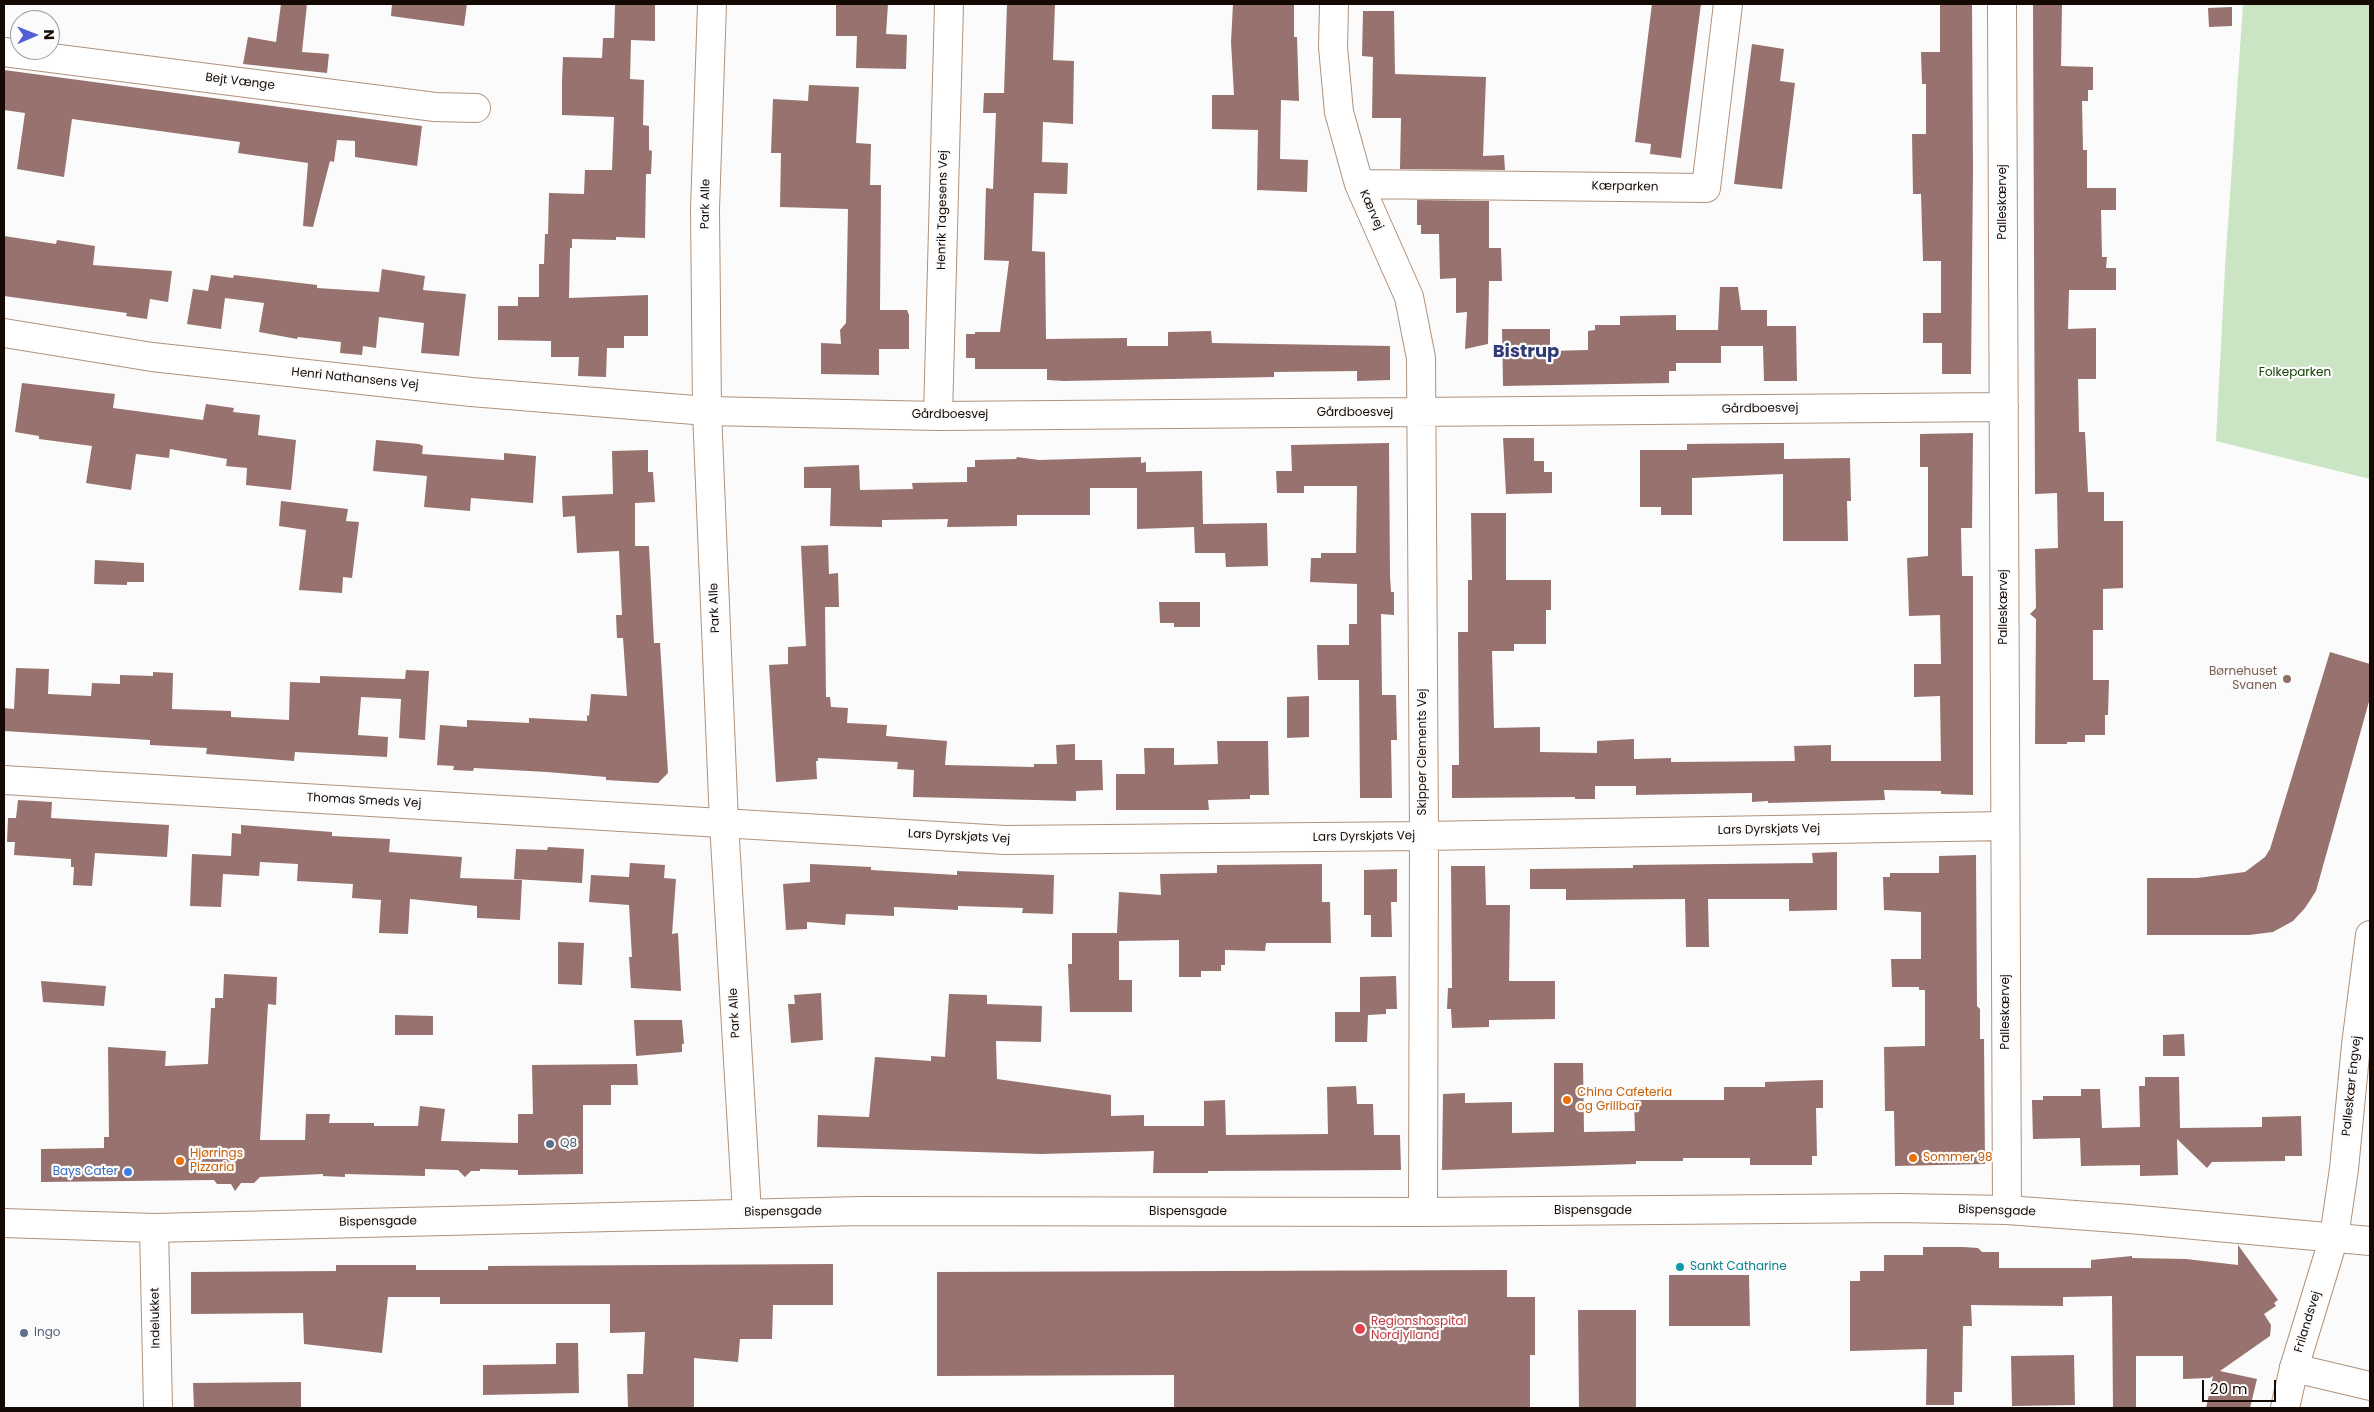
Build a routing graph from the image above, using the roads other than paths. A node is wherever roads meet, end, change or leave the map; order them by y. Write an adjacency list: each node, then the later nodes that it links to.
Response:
1 (712, 4): 11 (street, Park Alle)
2 (949, 4): 13 (street, Henrik Tagesens Vej)
3 (1334, 4): 8 (street, Kærvej)
4 (1728, 4): 8 (street, Kærparken)
5 (2002, 4): 10 (street, Palleskærvej)
6 (4, 52): 7 (street, Bejt Vænge)
7 (476, 108)
8 (1359, 184): 12 (street, Kærvej)
9 (4, 333): 11 (street, Henri Nathansens Vej)
10 (2004, 407): 12 (street, Gårdboesvej); 16 (street, Palleskærvej)
11 (707, 411): 13 (street, Gårdboesvej); 15 (street, Park Alle)
12 (1420, 412): 13 (street, Gårdboesvej); 17 (street, Skipper Clements Vej)
13 (938, 416)
14 (4, 780): 15 (street, Thomas Smeds Vej)
15 (724, 823): 17 (street, Lars Dyrskjøts Vej); 21 (street, Park Alle)
16 (2005, 826): 17 (street, Lars Dyrskjøts Vej); 19 (street, Palleskærvej)
17 (1424, 836): 20 (street, Skipper Clements Vej)
18 (2370, 935): 24 (street, Palleskær Engvej)
19 (2007, 1210): 20 (street, Bispensgade); 24 (street, Bispensgade)
20 (1423, 1212): 21 (street, Bispensgade)
21 (747, 1213): 23 (street, Bispensgade)
22 (4, 1224): 23 (street, Bispensgade)
23 (154, 1228): 28 (street, Indelukket)
24 (2334, 1237): 25 (street, Bispensgade); 26 (street, Frilandsvej)
25 (2370, 1241)
26 (2294, 1368): 27 (street); 29 (street, Frilandsvej)
27 (2370, 1386)
28 (158, 1408)
29 (2285, 1408)

